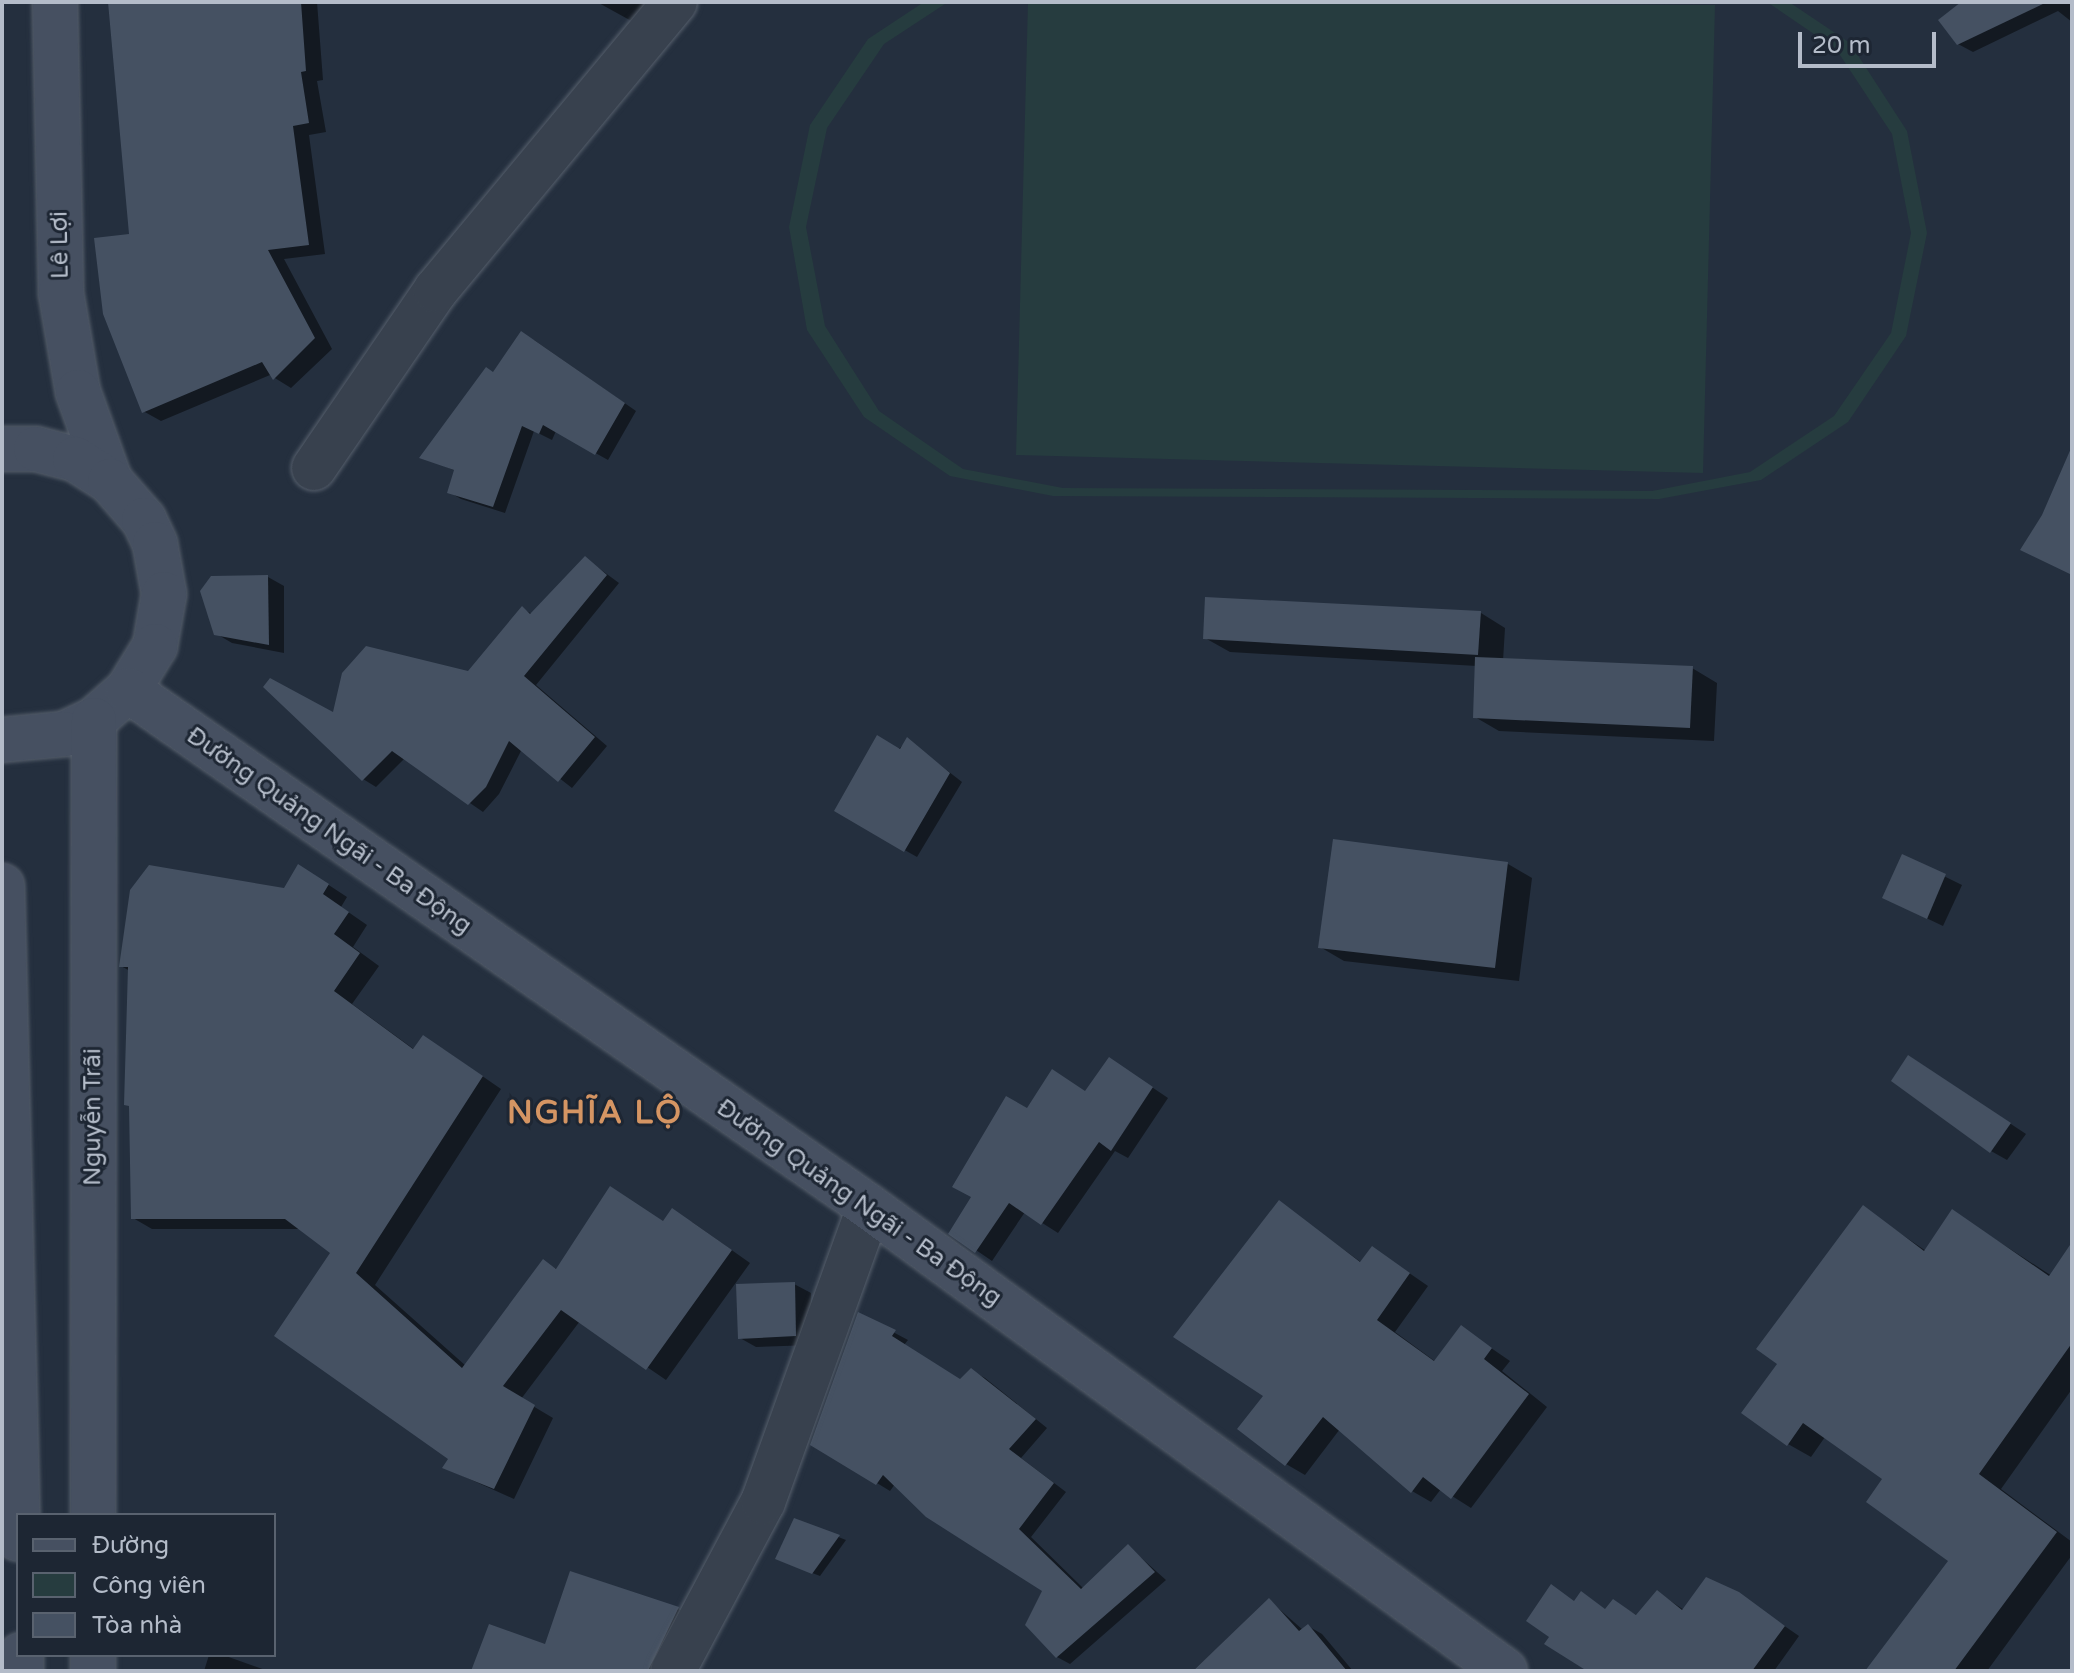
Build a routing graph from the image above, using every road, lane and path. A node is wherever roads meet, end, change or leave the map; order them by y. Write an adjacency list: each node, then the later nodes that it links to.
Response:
1 (55, 2): 5 (main road, Lê Lợi)
2 (675, 2): 4 (street)
3 (2, 449): 5 (main road)
4 (314, 468)
5 (110, 481): 6 (main road)
6 (128, 690): 7 (main road); 10 (main road, Đường Quảng Ngãi - Ba Động)
7 (94, 720): 8 (main road); 12 (main road, Nguyễn Trãi)
8 (2, 740)
9 (2, 886): 11 (main road)
10 (869, 1207): 13 (street); 14 (main road, Đường Quảng Ngãi - Ba Động)
11 (17, 1513)
12 (93, 1513)
13 (673, 1671)
14 (1505, 1671)

